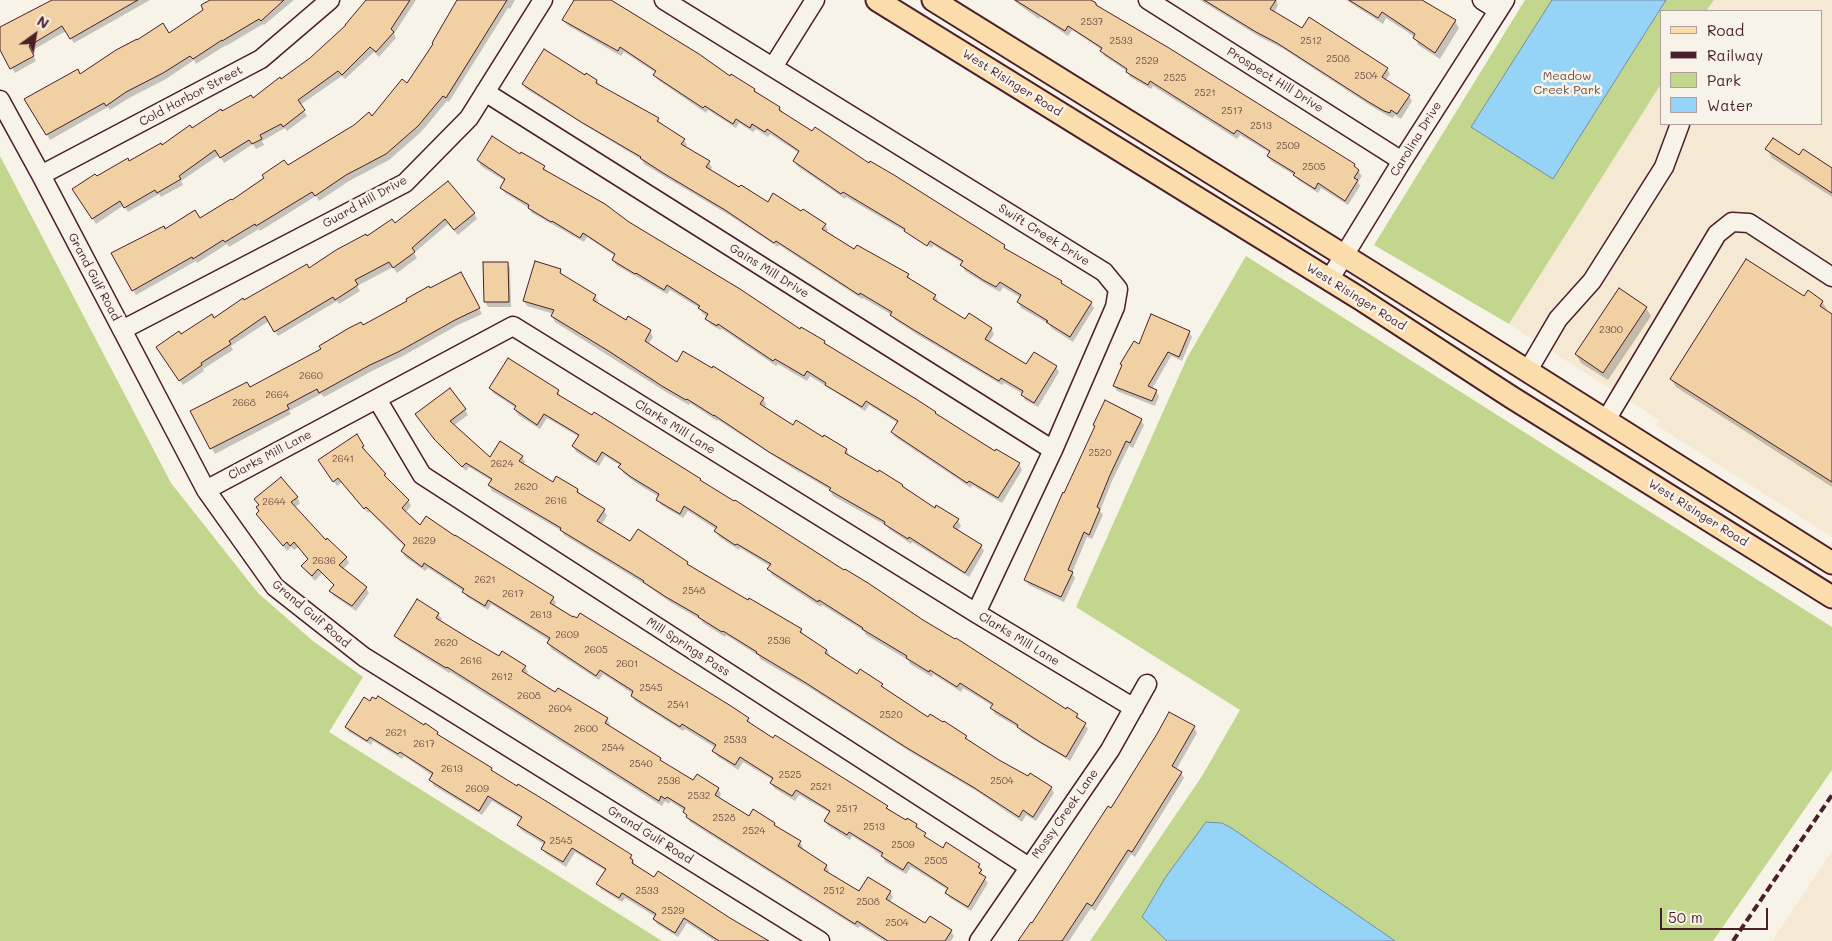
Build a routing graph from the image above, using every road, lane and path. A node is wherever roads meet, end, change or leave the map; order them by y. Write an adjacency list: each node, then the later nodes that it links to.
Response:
1 (330, 0): 15 (street, Cold Harbor Street)
2 (542, 0): 11 (street, Guard Hill Drive)
3 (664, 0): 10 (street, Swift Creek Drive)
4 (815, 0): 10 (street)
5 (877, 0): 18 (main road, West Risinger Road)
6 (933, 0): 16 (main road)
7 (1148, 0): 14 (street, Prospect Hill Drive)
8 (1482, 0): 9 (street)
9 (1502, 5): 14 (street, Carolina Drive)
10 (773, 67): 24 (street, Swift Creek Drive)
11 (485, 92): 19 (street, Guard Hill Drive); 24 (street, Gains Mill Drive)
12 (0, 100): 15 (street, Grand Gulf Road)
13 (1680, 125): 21 (street)
14 (1402, 161): 16 (street, Carolina Drive)
15 (41, 175): 19 (street, Grand Gulf Road)
16 (1344, 255): 18 (street, Carolina Drive); 21 (main road)
17 (1832, 277): 23 (street)
18 (1329, 280): 20 (main road, West Risinger Road)
19 (122, 330): 25 (street, Grand Gulf Road)
20 (1473, 371): 23 (main road); 27 (main road, West Risinger Road)
21 (1528, 372): 23 (main road)
22 (377, 399): 25 (street, Clarks Mill Lane); 28 (street, Clarks Mill Lane); 31 (street, Mill Springs Pass)
23 (1606, 420): 26 (main road)
24 (1053, 450): 28 (street, Swift Creek Drive)
25 (206, 490): 32 (street, Grand Gulf Road)
26 (1832, 563)
27 (1832, 598)
28 (976, 613): 30 (street, Clarks Mill Lane)
29 (1147, 684): 30 (street, Mossy Creek Lane)
30 (1134, 708): 31 (street, Mossy Creek Lane)
31 (1029, 867): 33 (street, Mossy Creek Lane)
32 (820, 941)
33 (978, 941)

